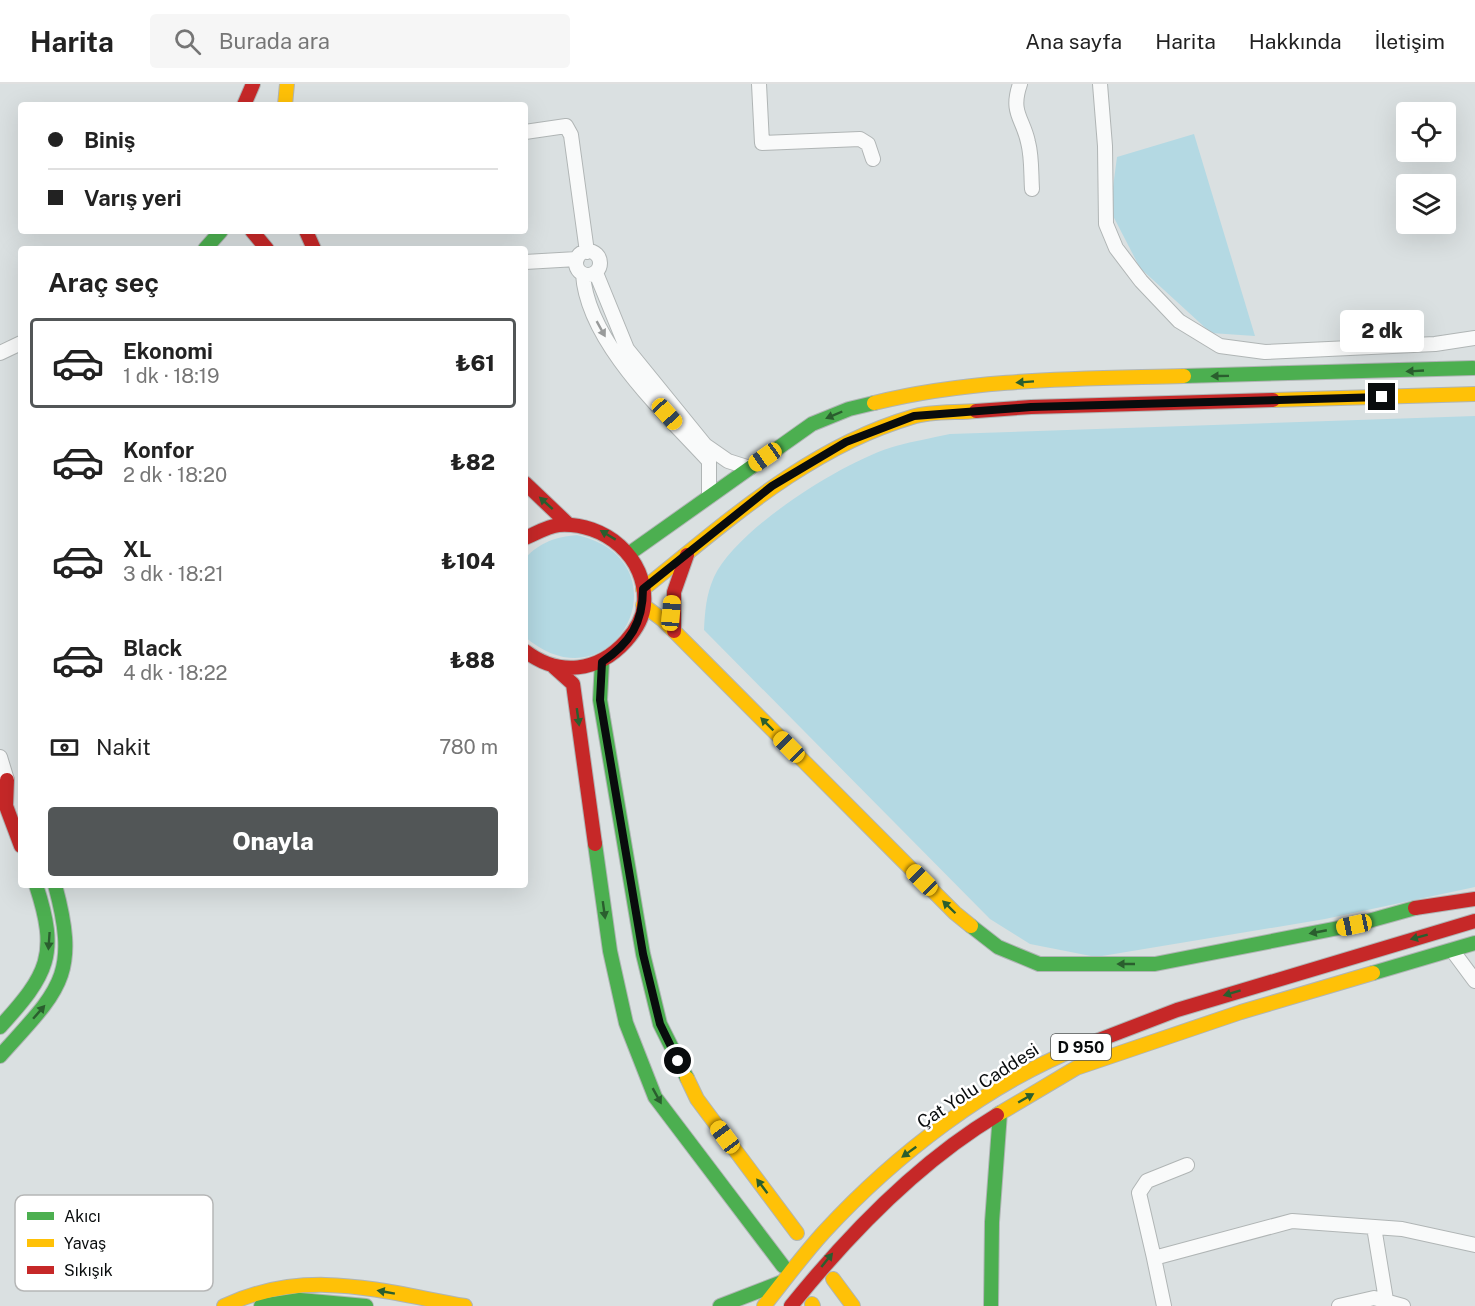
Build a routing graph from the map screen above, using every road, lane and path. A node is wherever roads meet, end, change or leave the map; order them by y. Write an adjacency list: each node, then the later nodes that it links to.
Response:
1 (252, 84): 6 (main road)
2 (287, 84): 7 (main road)
3 (759, 84): 9 (street)
4 (1020, 84): 10 (street)
5 (1100, 84): 16 (street)
6 (245, 102)
7 (285, 102)
8 (528, 132): 13 (street)
9 (873, 159)
10 (1032, 189)
11 (218, 234): 12 (main road)
12 (207, 246)
13 (582, 255): 14 (street); 15 (street); 15 (street)
14 (528, 262)
15 (589, 273): 21 (street); 23 (street, one-way to 23)
16 (1475, 338)
17 (18, 344): 18 (street)
18 (0, 353)
19 (1474, 367): 20 (main road); 21 (main road, one-way to 21)
20 (1475, 394): 27 (main road)
21 (750, 468): 23 (main road)
22 (528, 486): 24 (main road, one-way to 22)
23 (709, 496): 26 (main road)
24 (567, 523): 25 (main road); 26 (main road, one-way to 24)
25 (528, 535)
26 (630, 553): 28 (main road)
27 (688, 553): 28 (main road); 30 (main road)
28 (643, 589): 29 (main road)
29 (643, 605): 30 (main road); 32 (main road)
30 (674, 631): 42 (main road, one-way to 30)
31 (528, 654): 33 (main road)
32 (602, 662): 33 (main road); 52 (main road, one-way to 32)
33 (554, 668): 55 (main road, one-way to 55)
34 (0, 757): 35 (street)
35 (4, 781): 36 (main road); 38 (main road)
36 (18, 791)
37 (18, 803): 38 (main road)
38 (3, 807): 39 (main road)
39 (18, 840)
40 (37, 888): 47 (main road, one-way to 47)
41 (56, 888): 48 (main road, one-way to 41)
42 (1475, 899)
43 (1475, 921): 57 (main road, Çat Yolu Caddesi / D 950, one-way to 57)
44 (1475, 943): 45 (main road, Çat Yolu Caddesi / D 950)
45 (1452, 950): 46 (street); 49 (main road, Çat Yolu Caddesi / D 950, one-way to 45)
46 (1475, 981)
47 (0, 1027)
48 (0, 1056)
49 (1000, 1113): 65 (main road, Çat Yolu Caddesi / D 950, one-way to 49); 67 (main road)
50 (1186, 1165): 54 (street)
51 (1374, 1227): 53 (street); 54 (street); 58 (street)
52 (797, 1233)
53 (1475, 1245)
54 (1154, 1258): 68 (street)
55 (783, 1266)
56 (833, 1279): 66 (main road)
57 (784, 1281): 63 (main road); 64 (main road, Çat Yolu Caddesi / D 950)
58 (1386, 1303): 69 (street); 70 (street)
59 (224, 1306): 62 (main road, one-way to 59)
60 (261, 1306): 61 (main road)
61 (366, 1306)
62 (465, 1306)
63 (720, 1306)
64 (764, 1306)
65 (790, 1306)
66 (853, 1306)
67 (991, 1306)
68 (1164, 1306)
69 (1339, 1306)
70 (1403, 1306)

